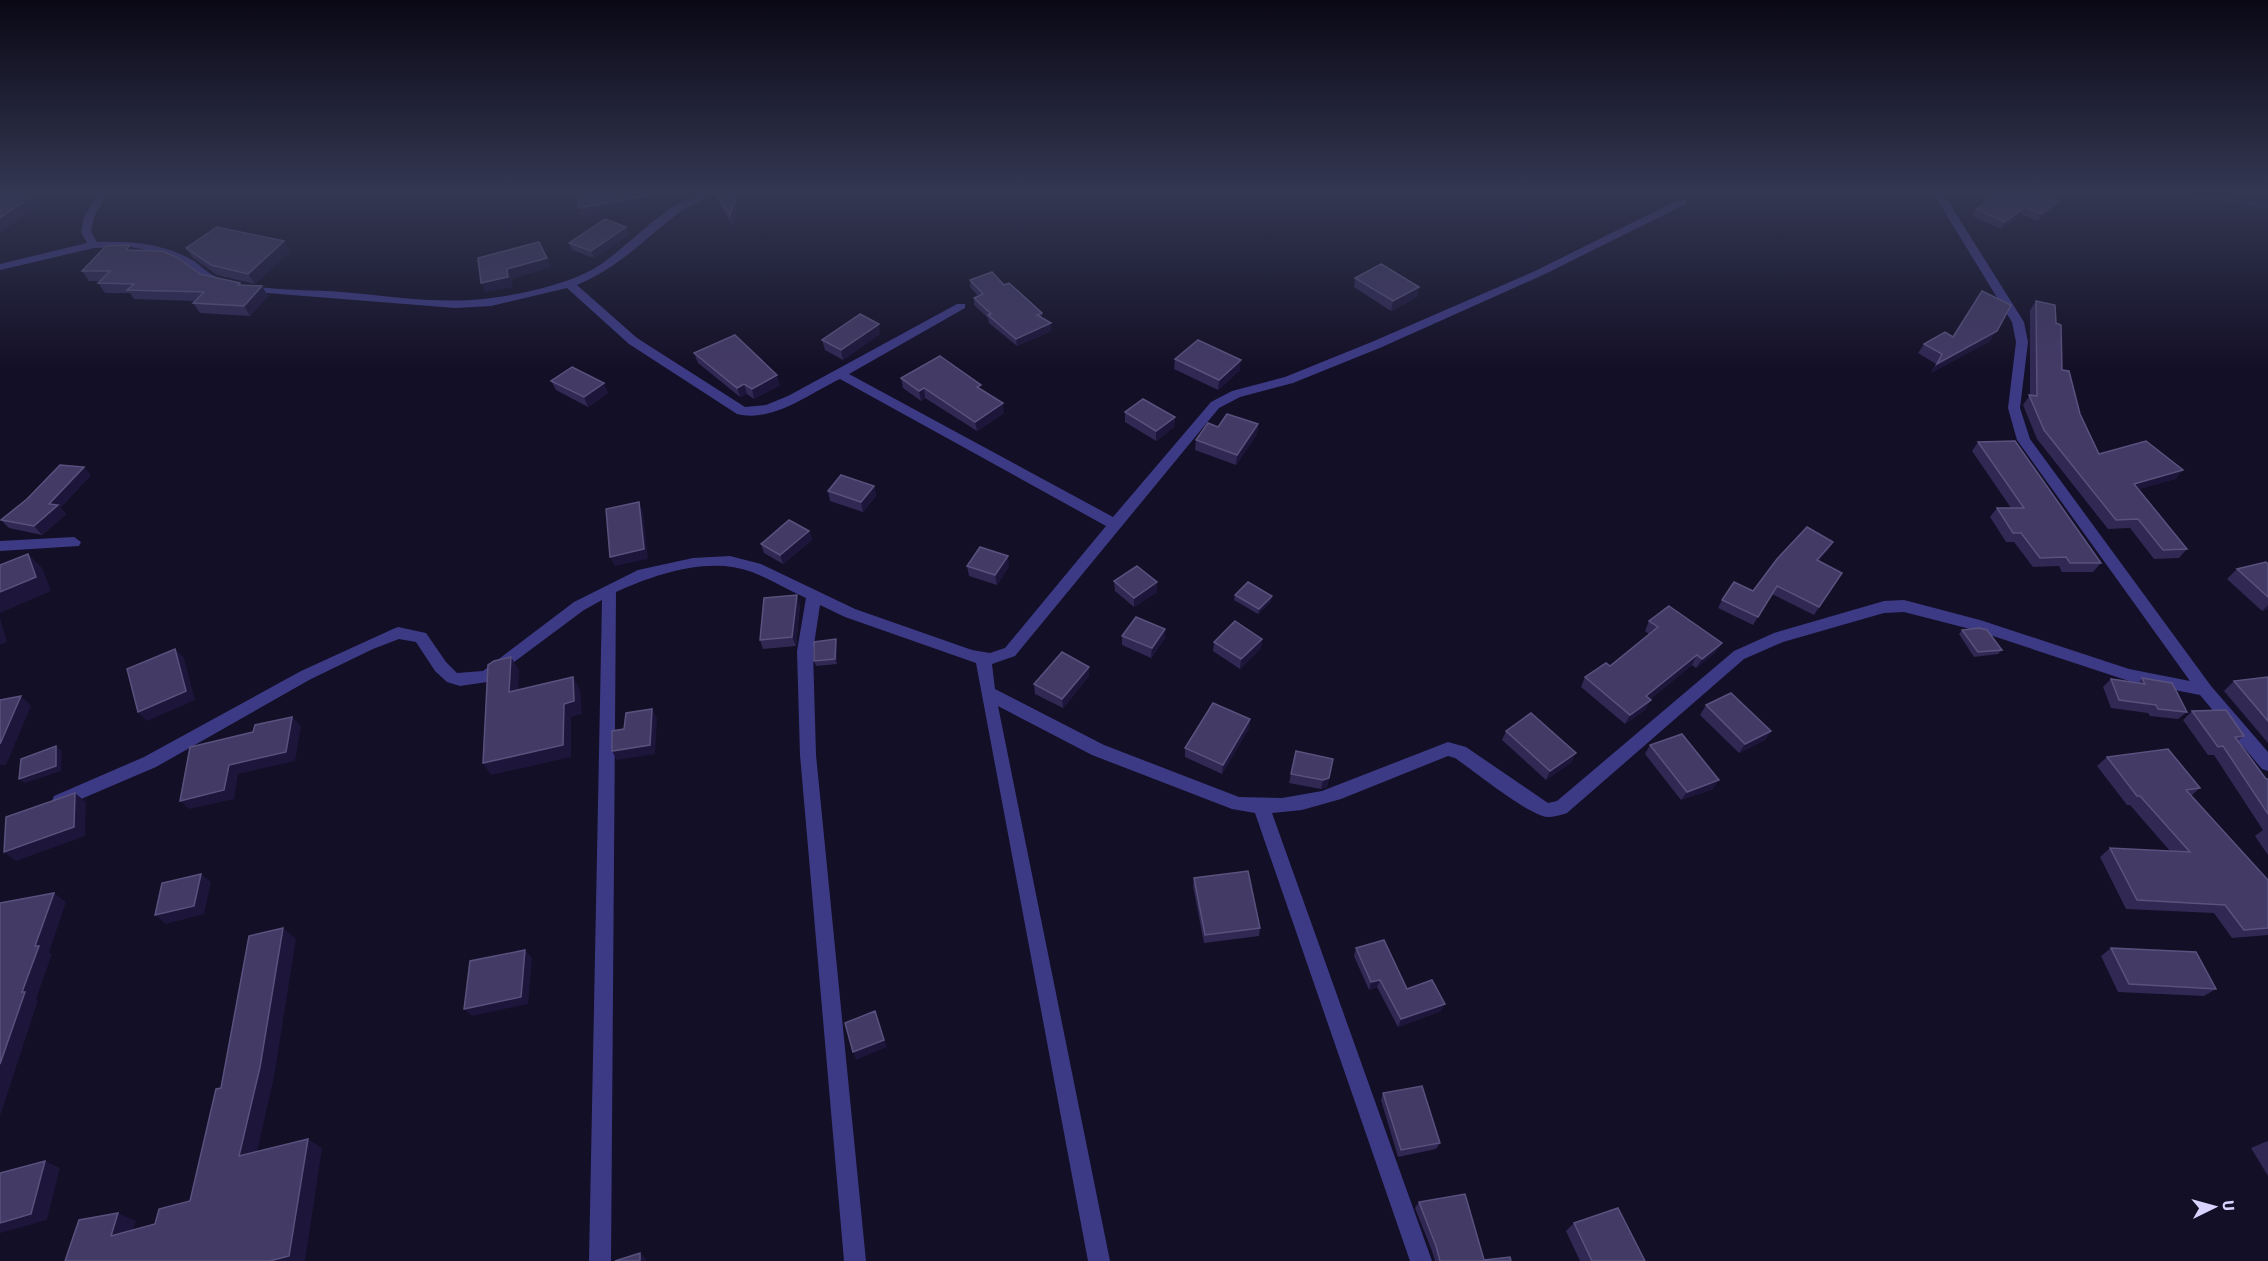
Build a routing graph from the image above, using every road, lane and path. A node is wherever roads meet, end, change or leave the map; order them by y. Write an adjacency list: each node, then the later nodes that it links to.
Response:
1 (65, 252): 6 (street)
2 (165, 252): 7 (street)
3 (626, 252): 7 (street)
4 (1582, 252): 10 (street)
5 (1974, 252): 16 (street)
6 (0, 267)
7 (569, 284): 9 (street)
8 (961, 306): 9 (street)
9 (840, 374): 10 (street)
10 (1114, 524): 15 (street)
11 (74, 542): 12 (street)
12 (0, 546)
13 (609, 589): 14 (street); 19 (street); 21 (street)
14 (814, 596): 15 (street); 22 (street)
15 (983, 658): 17 (street)
16 (2205, 690): 18 (street); 20 (street)
17 (988, 693): 20 (street); 23 (street)
18 (2268, 764)
19 (51, 805)
20 (1262, 808): 24 (street)
21 (600, 1261)
22 (855, 1261)
23 (1099, 1261)
24 (1420, 1261)

